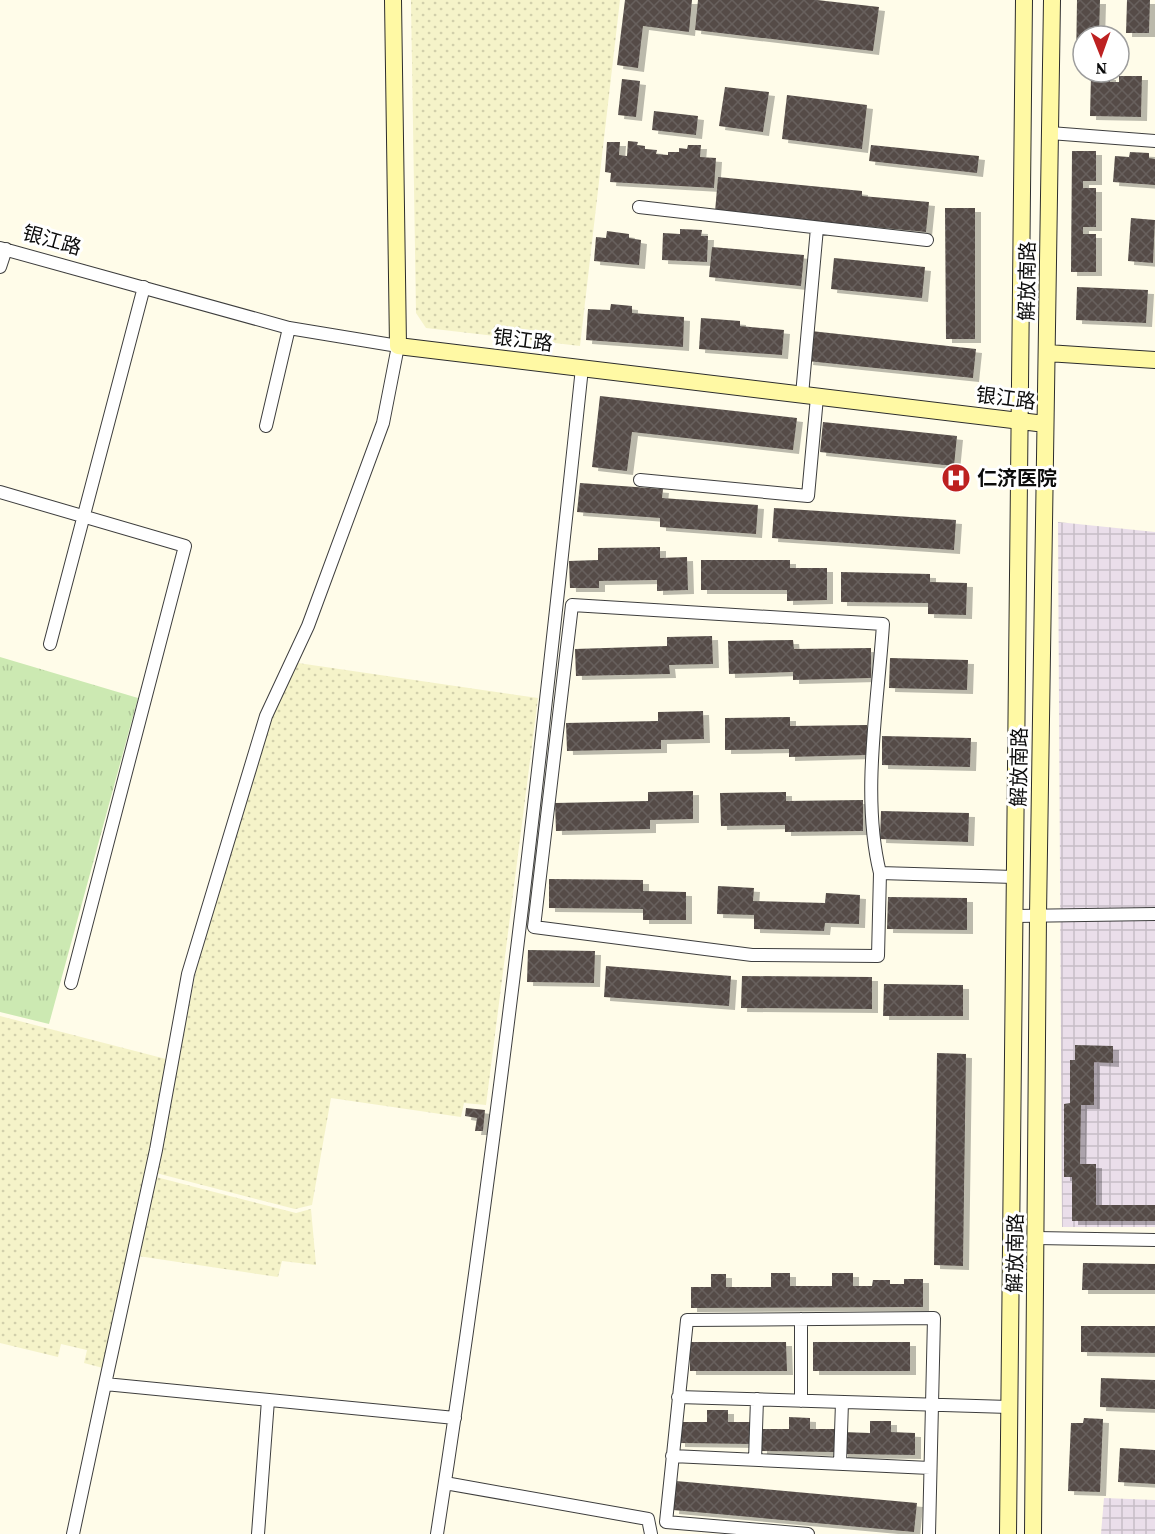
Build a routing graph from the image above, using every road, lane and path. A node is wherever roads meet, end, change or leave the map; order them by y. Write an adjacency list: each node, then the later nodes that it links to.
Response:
1 (393, 0): 13 (main road)
2 (1024, 0): 18 (main road, 解放南路)
3 (1052, 0): 4 (main road, 解放南路)
4 (1050, 133): 5 (street); 14 (main road, 解放南路)
5 (1155, 141)
6 (639, 207): 7 (street)
7 (817, 228): 8 (street); 17 (street)
8 (927, 240)
9 (3, 248): 10 (street); 11 (street, 银江路)
10 (0, 267)
11 (144, 288): 12 (street, 银江路); 23 (street)
12 (289, 328): 13 (street, 银江路); 20 (street)
13 (398, 346): 16 (main road, 银江路); 34 (street)
14 (1047, 353): 15 (main road); 19 (main road, 解放南路)
15 (1155, 360)
16 (582, 368): 17 (main road, 银江路); 42 (street)
17 (809, 396): 18 (main road, 银江路); 21 (street)
18 (1018, 421): 19 (main road, 银江路); 26 (main road, 解放南路)
19 (1045, 424): 28 (main road, 解放南路)
20 (266, 426)
21 (640, 480)
22 (0, 492): 23 (street)
23 (83, 517): 24 (street); 30 (street)
24 (50, 644)
25 (880, 873): 25 (street); 26 (street)
26 (1014, 877): 29 (main road, 解放南路)
27 (1155, 914): 28 (street)
28 (1038, 915): 29 (street); 31 (main road, 解放南路)
29 (1014, 916): 41 (main road, 解放南路)
30 (71, 983)
31 (1036, 1238): 32 (street); 55 (main road, 解放南路)
32 (1155, 1240)
33 (801, 1319): 35 (street); 38 (street); 40 (street)
34 (105, 1384): 37 (street); 48 (street)
35 (678, 1397): 36 (street); 43 (street)
36 (757, 1399): 38 (street); 44 (street)
37 (268, 1400): 42 (street); 49 (street)
38 (801, 1401): 39 (street)
39 (842, 1402): 40 (street); 45 (street)
40 (932, 1405): 41 (street); 46 (street)
41 (1010, 1407): 54 (main road, 解放南路)
42 (454, 1418): 47 (street)
43 (672, 1456): 44 (street); 52 (street)
44 (755, 1460): 45 (street)
45 (840, 1464): 46 (street)
46 (930, 1468): 53 (street)
47 (445, 1483): 50 (street); 51 (street)
48 (73, 1534)
49 (258, 1534)
50 (437, 1534)
51 (651, 1534)
52 (808, 1534)
53 (929, 1534)
54 (1008, 1534)
55 (1033, 1534)

